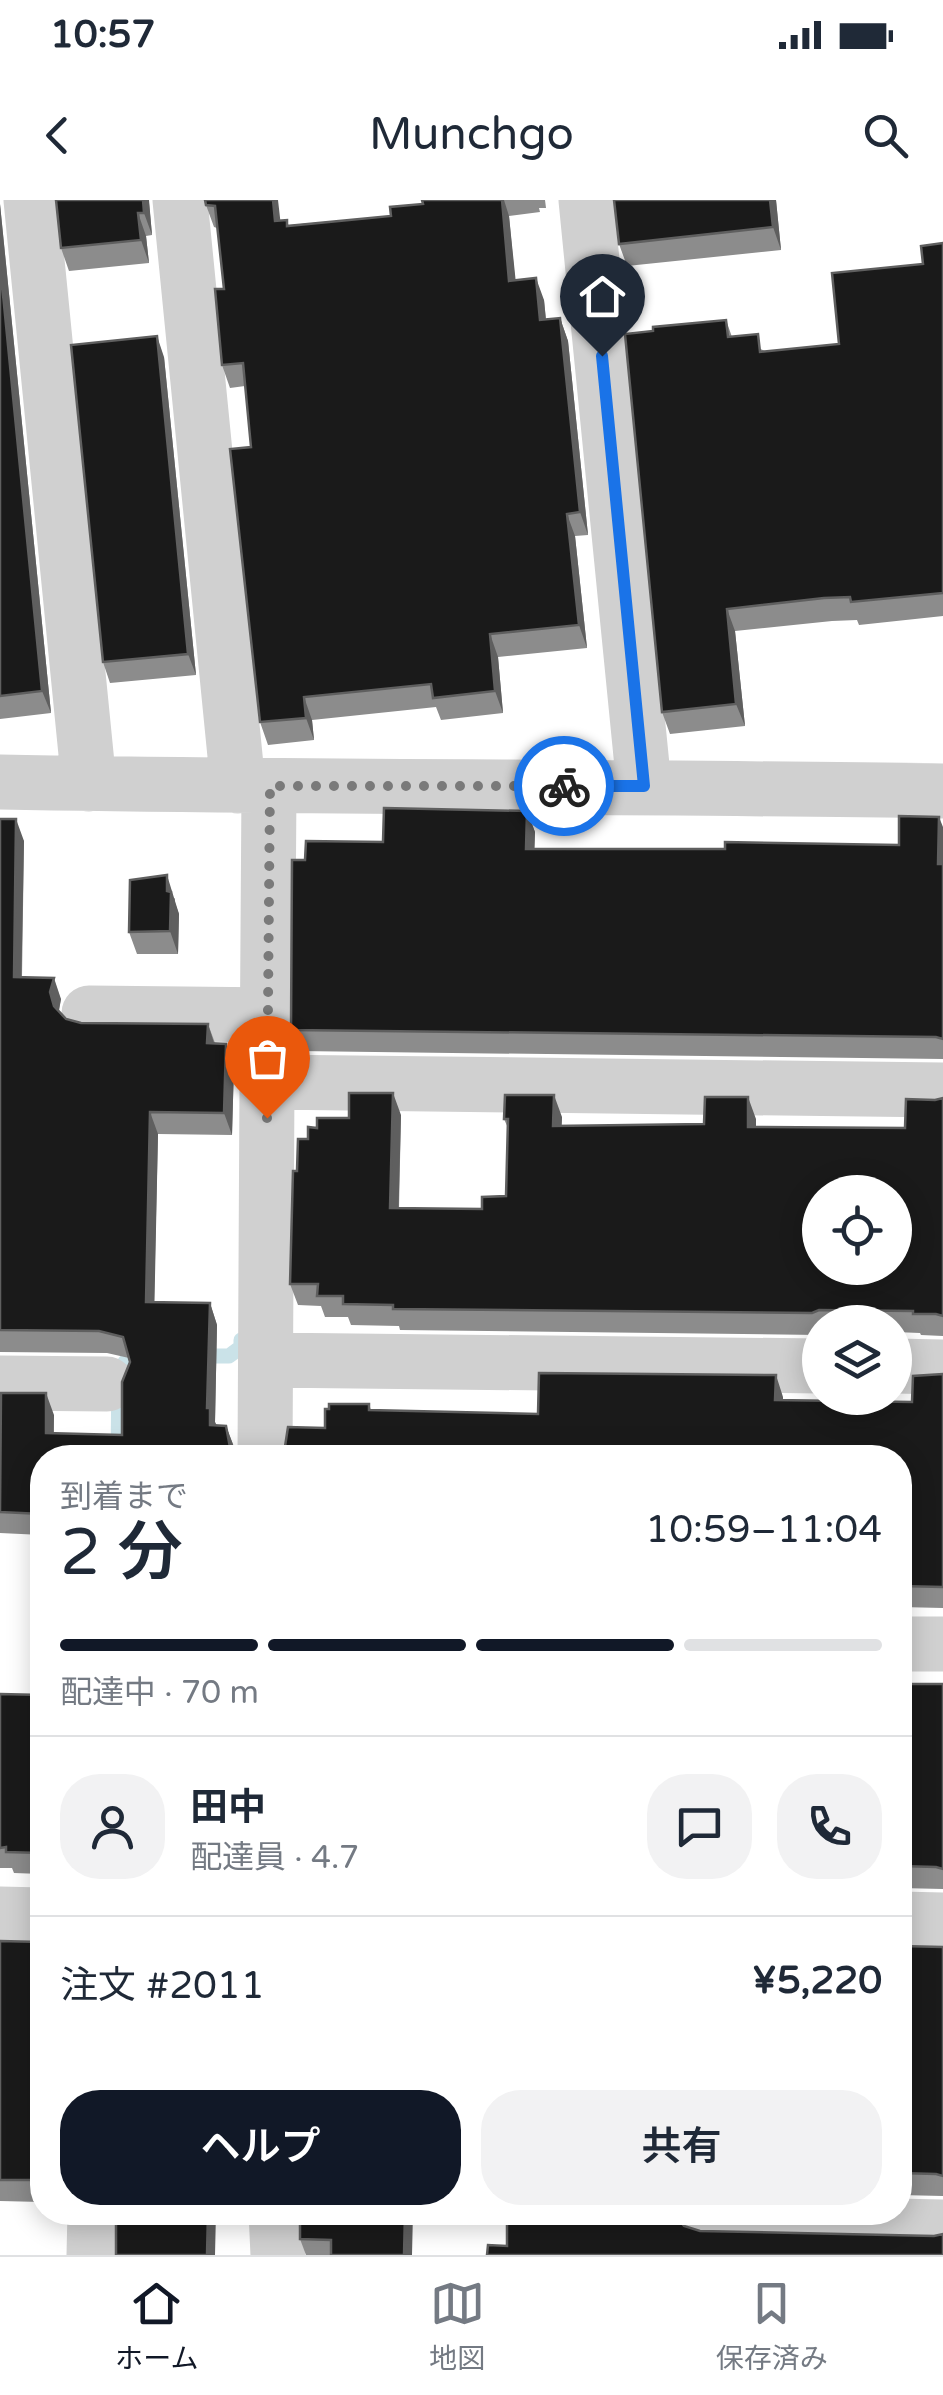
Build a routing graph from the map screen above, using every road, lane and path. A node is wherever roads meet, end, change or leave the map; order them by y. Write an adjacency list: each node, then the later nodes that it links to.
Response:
1 (30, 200): 5 (street)
2 (180, 200): 6 (street)
3 (586, 200): 7 (street)
4 (0, 782): 5 (street)
5 (90, 784): 6 (street)
6 (254, 786): 7 (street); 10 (street)
7 (644, 786): 8 (street)
8 (943, 791)
9 (88, 1013): 10 (street)
10 (268, 1015): 11 (street)
11 (268, 1082): 12 (street); 13 (street)
12 (943, 1090)
13 (266, 1360): 14 (street); 19 (street)
14 (802, 1366)
15 (912, 1366): 16 (street)
16 (943, 1367)
17 (0, 1383): 18 (street)
18 (107, 1384)
19 (265, 1445)
20 (912, 1644): 21 (street)
21 (943, 1644)
22 (0, 1914): 23 (street)
23 (30, 1914)
24 (912, 1920): 25 (street)
25 (943, 1920)
26 (94, 2225): 30 (street)
27 (277, 2225): 31 (street)
28 (943, 2227): 29 (street)
29 (709, 2230)
30 (94, 2255)
31 (278, 2255)

